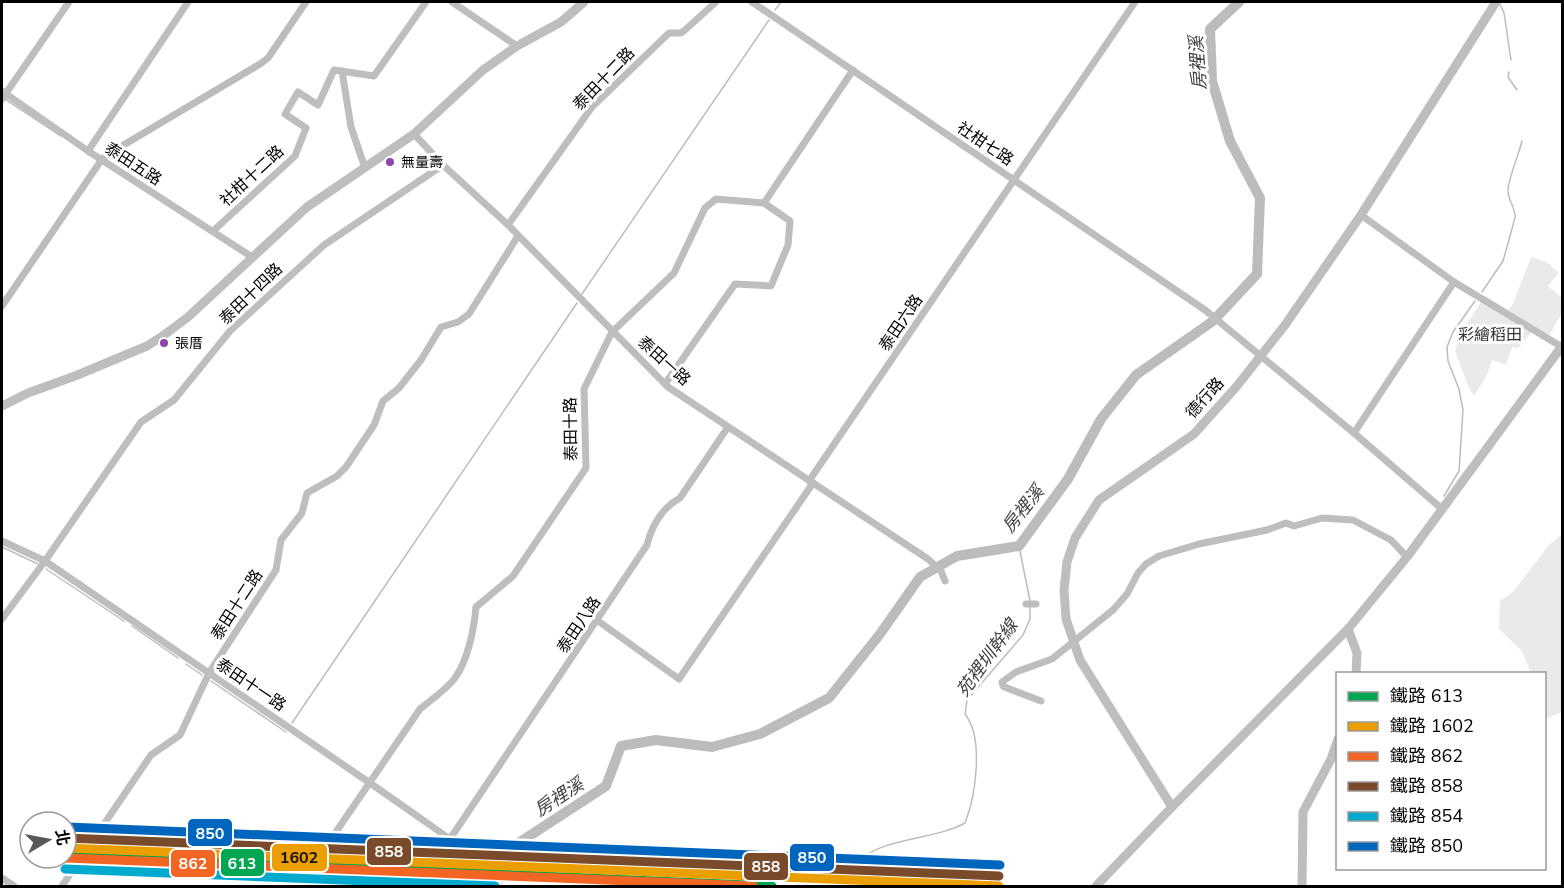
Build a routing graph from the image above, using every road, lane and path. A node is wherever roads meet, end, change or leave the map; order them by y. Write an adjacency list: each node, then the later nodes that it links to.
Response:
1 (69, 2): 13 (street)
2 (188, 2): 15 (street)
3 (426, 2): 12 (street)
4 (452, 2): 10 (street)
5 (584, 2): 10 (street)
6 (716, 2): 21 (street, 泰田十二路)
7 (752, 2): 11 (street, 社柑七路)
8 (1135, 2): 18 (street, 泰田六路)
9 (1496, 2): 20 (street, 德行路)
10 (517, 46): 14 (street)
11 (853, 70): 18 (street, 社柑七路); 19 (street)
12 (342, 71): 17 (street); 22 (street, 社柑十二路)
13 (3, 95): 15 (street, 泰田五路)
14 (414, 134): 16 (street, 泰田一路); 17 (street)
15 (88, 151): 22 (street, 泰田五路)
16 (443, 165): 21 (street, 泰田一路); 37 (street, 泰田十四路)
17 (365, 168): 24 (street)
18 (1015, 180): 28 (street, 社柑七路); 33 (street, 泰田六路)
19 (764, 203): 26 (street, 泰田十路); 29 (street)
20 (1361, 215): 25 (street); 28 (street, 德行路)
21 (508, 225): 23 (street, 泰田一路)
22 (213, 231): 24 (street, 泰田五路)
23 (518, 237): 26 (street, 泰田一路); 46 (street, 泰田十二路)
24 (252, 257): 30 (street)
25 (1454, 282): 27 (street); 32 (street)
26 (612, 332): 29 (street, 泰田一路); 49 (street, 泰田十路)
27 (1562, 347): 34 (street)
28 (1261, 356): 32 (street, 社柑七路); 44 (street, 德行路)
29 (665, 384): 31 (street, 泰田一路)
30 (2, 406)
31 (728, 427): 33 (street, 泰田一路); 42 (street, 泰田八路)
32 (1354, 433): 34 (street, 社柑七路)
33 (811, 482): 38 (street, 泰田一路); 42 (street, 泰田六路)
34 (1442, 509): 36 (street)
35 (2, 541): 37 (street, 泰田十一路)
36 (1407, 557): 43 (street); 44 (street)
37 (45, 561): 41 (street, 泰田十四路); 46 (street, 泰田十一路)
38 (945, 581)
39 (1026, 604): 40 (street)
40 (1036, 604)
41 (2, 619)
42 (598, 621): 51 (street, 泰田八路)
43 (1348, 630): 45 (street); 50 (street)
44 (1073, 642): 47 (street); 50 (street, 德行路)
45 (1356, 672)
46 (209, 673): 49 (street, 泰田十一路); 54 (street, 泰田十二路)
47 (1041, 701)
48 (1336, 745): 57 (street)
49 (370, 783): 51 (street, 泰田十一路); 55 (street, 泰田十路)
50 (1172, 807): 56 (street)
51 (450, 839)
52 (2, 878): 53 (street)
53 (14, 886)
54 (62, 886)
55 (299, 886)
56 (1096, 886)
57 (1302, 886)

